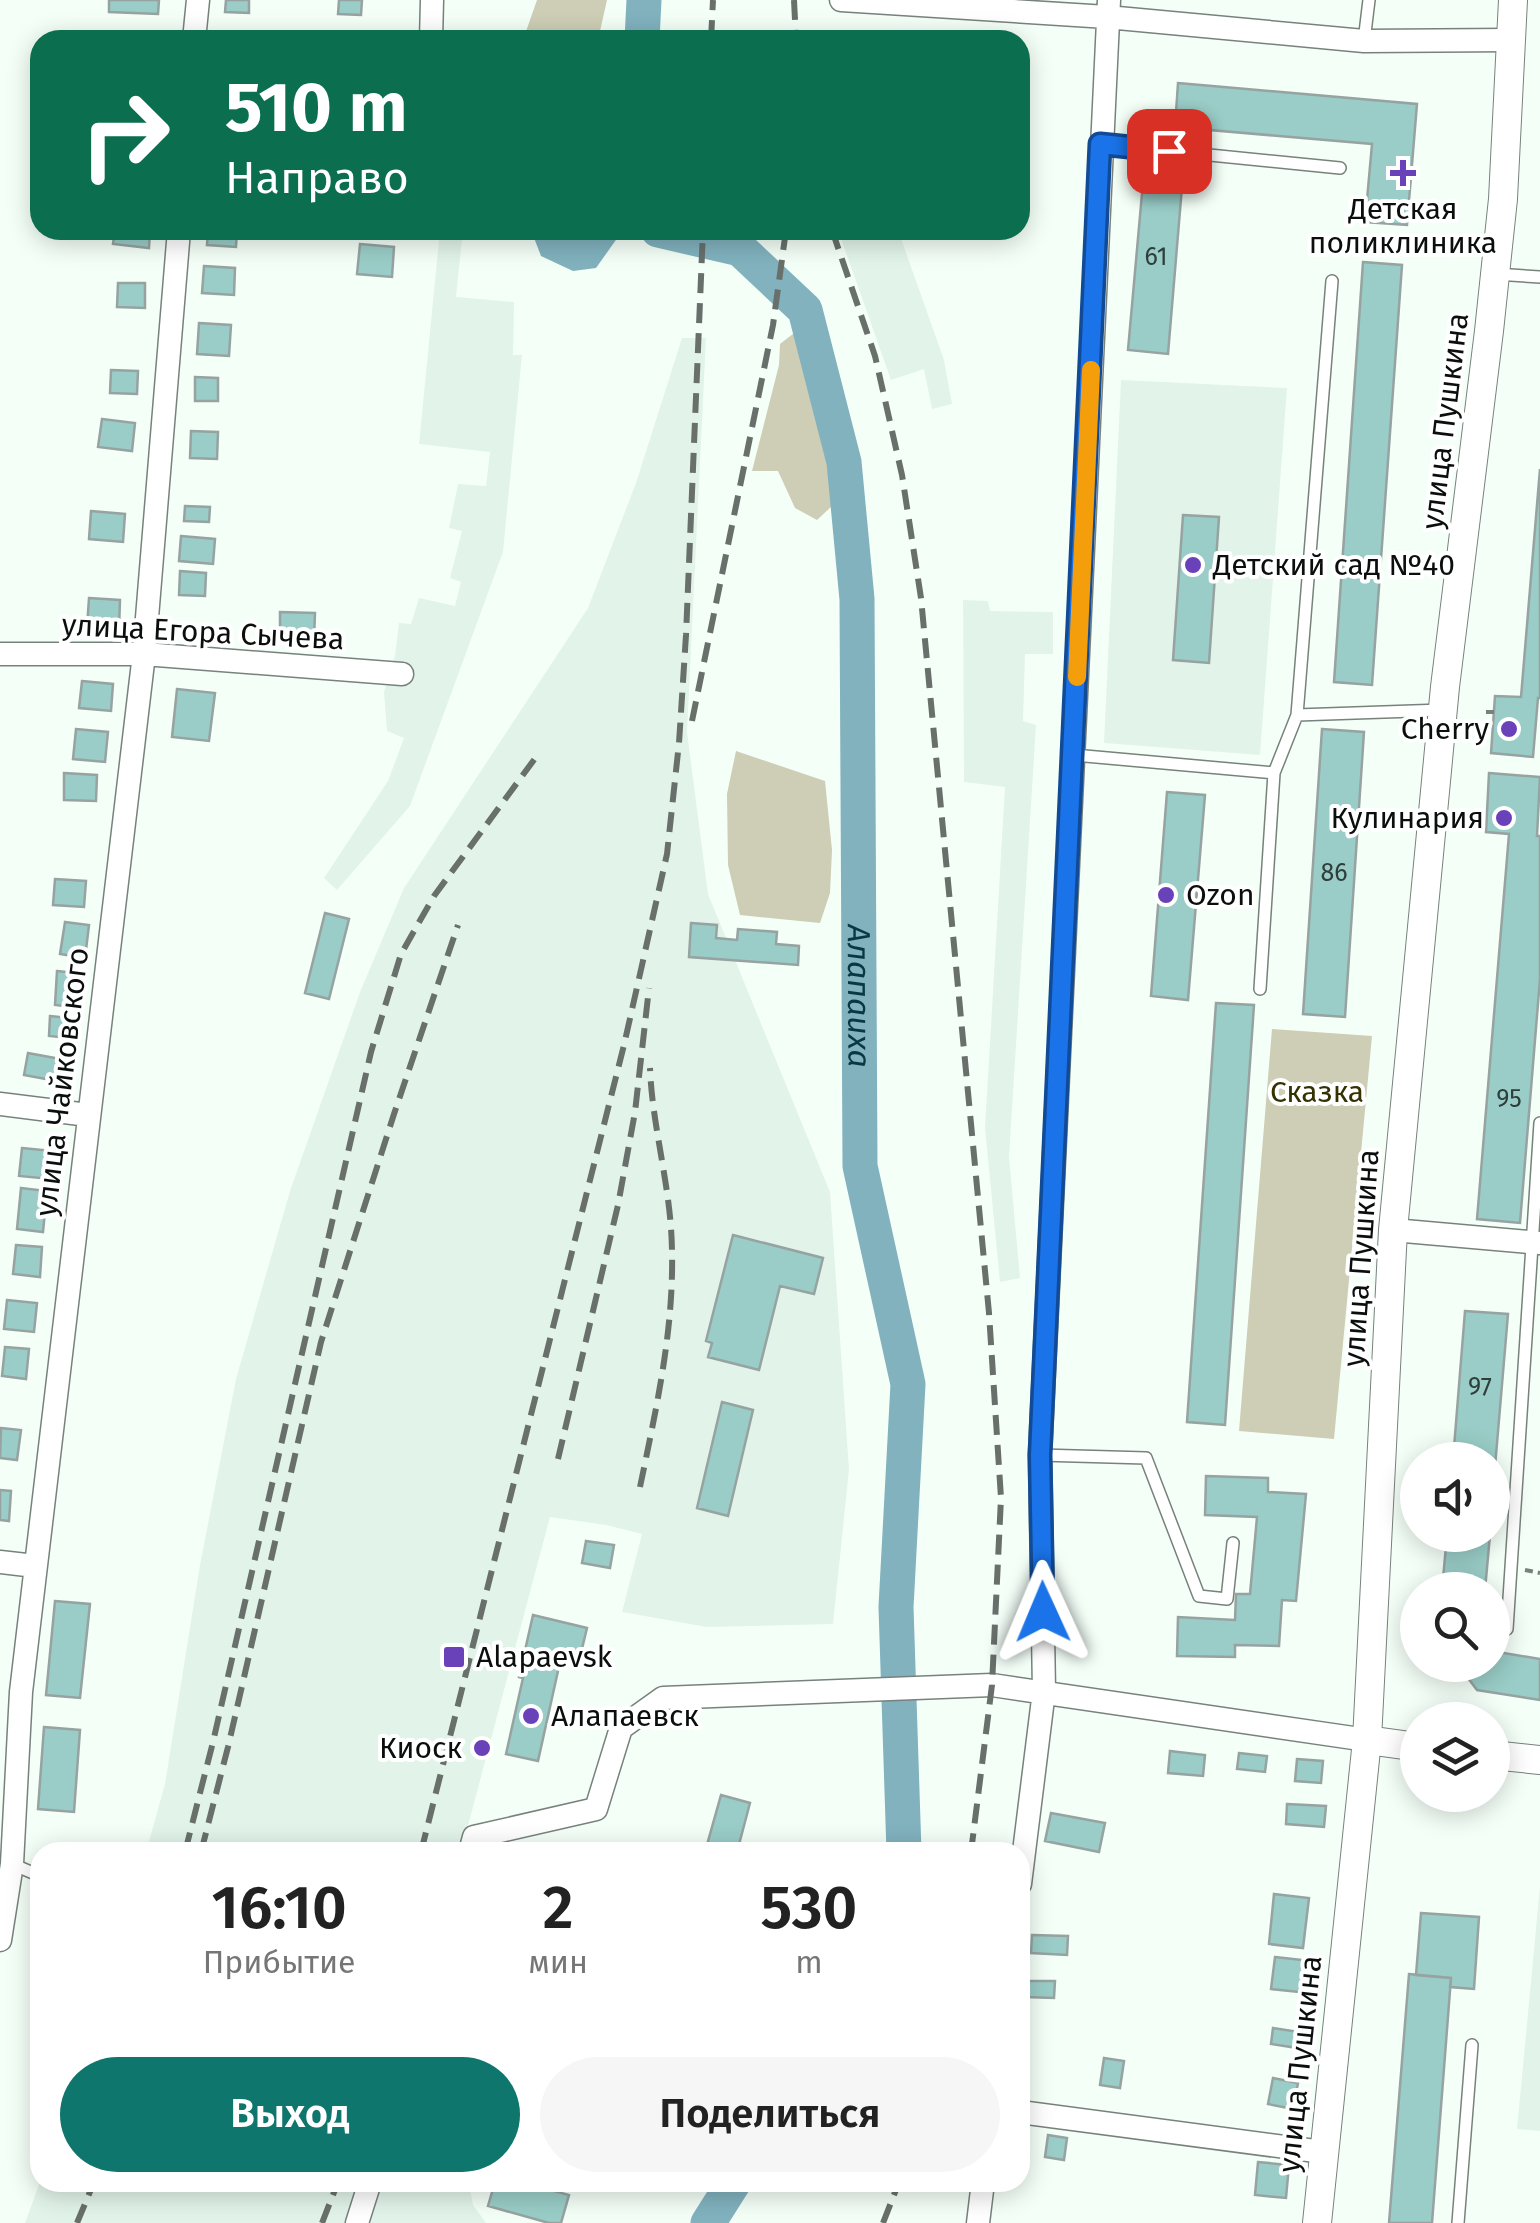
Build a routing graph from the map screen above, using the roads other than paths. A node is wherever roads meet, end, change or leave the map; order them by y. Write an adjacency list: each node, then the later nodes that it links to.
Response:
1 (198, 0): 7 (street)
2 (432, 0): 8 (street)
3 (842, 0): 6 (street)
4 (1368, 0): 10 (lane)
5 (1513, 0): 9 (street, улица Пушкина)
6 (1108, 9): 10 (street); 11 (street)
7 (195, 30)
8 (432, 30)
9 (1511, 40): 10 (street); 14 (street, улица Пушкина)
10 (1364, 41)
11 (1100, 144): 12 (lane); 22 (street)
12 (1340, 168)
13 (178, 240): 18 (street, улица Чайковского)
14 (1495, 274): 15 (lane); 20 (street, улица Пушкина)
15 (1540, 276)
16 (1332, 281): 21 (lane)
17 (0, 654): 18 (street, улица Егора Сычева)
18 (144, 654): 19 (street, улица Егора Сычева); 26 (street, улица Чайковского)
19 (402, 674)
20 (1442, 710): 21 (lane); 29 (street, улица Пушкина)
21 (1297, 714): 23 (lane)
22 (1074, 755): 23 (lane); 31 (street)
23 (1274, 772): 24 (lane)
24 (1260, 989)
25 (0, 1104): 26 (street)
26 (88, 1115): 34 (street, улица Чайковского)
27 (1540, 1124): 28 (lane)
28 (1538, 1165): 30 (lane)
29 (1393, 1230): 30 (street); 37 (street, улица Пушкина)
30 (1536, 1243): 35 (lane)
31 (1040, 1455): 32 (lane); 36 (street)
32 (1233, 1543)
33 (0, 1562): 34 (street)
34 (35, 1566): 43 (street, улица Чайковского)
35 (1510, 1590)
36 (1044, 1691): 37 (street); 41 (street); 42 (street)
37 (1367, 1740): 38 (street); 48 (street, улица Пушкина)
38 (1400, 1745)
39 (1510, 1757): 40 (street)
40 (1540, 1760)
41 (473, 1842)
42 (1025, 1842)
43 (12, 1864): 44 (lane); 45 (street, улица Чайковского)
44 (30, 1872)
45 (0, 1940)
46 (1472, 2046): 54 (lane)
47 (1030, 2113): 48 (street)
48 (1324, 2152): 53 (street, улица Пушкина)
49 (367, 2192): 51 (street)
50 (982, 2192): 52 (street)
51 (357, 2223)
52 (978, 2223)
53 (1316, 2223)
54 (1458, 2223)

